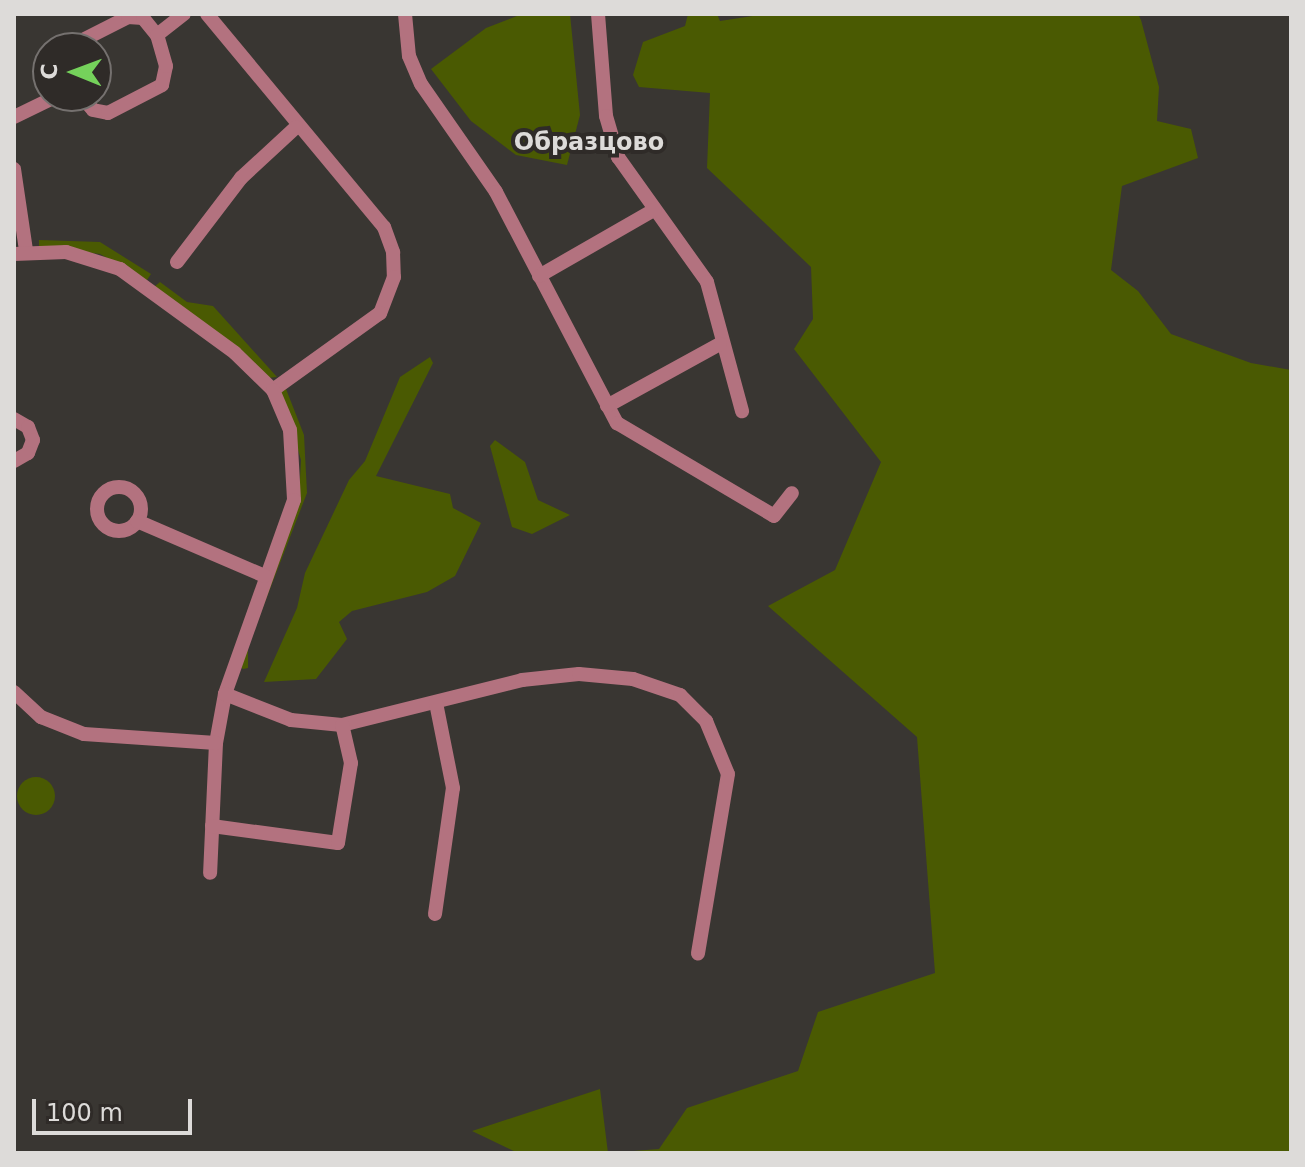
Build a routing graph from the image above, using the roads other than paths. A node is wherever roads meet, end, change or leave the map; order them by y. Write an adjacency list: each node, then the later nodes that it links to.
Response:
1 (184, 14): 6 (street)
2 (207, 14): 10 (street)
3 (405, 14): 15 (street)
4 (598, 14): 12 (street)
5 (98, 32): 6 (street)
6 (157, 35): 8 (street)
7 (32, 108): 9 (street)
8 (112, 111)
9 (14, 117)
10 (296, 127): 14 (street); 17 (street)
11 (14, 169): 13 (street)
12 (654, 210): 15 (street); 16 (street)
13 (20, 252): 17 (street)
14 (177, 262)
15 (539, 276): 18 (street)
16 (720, 344): 18 (street); 19 (street)
17 (273, 390): 24 (street)
18 (607, 406): 22 (street)
19 (742, 411)
20 (14, 419): 21 (street)
21 (14, 461)
22 (792, 493)
23 (137, 521): 24 (street)
24 (265, 576): 26 (street)
25 (14, 692): 29 (street)
26 (225, 694): 28 (street); 29 (street)
27 (436, 703): 28 (street); 32 (street); 33 (street)
28 (342, 725): 30 (street)
29 (216, 743): 30 (street)
30 (212, 826): 31 (street)
31 (210, 873)
32 (435, 914)
33 (698, 954)

